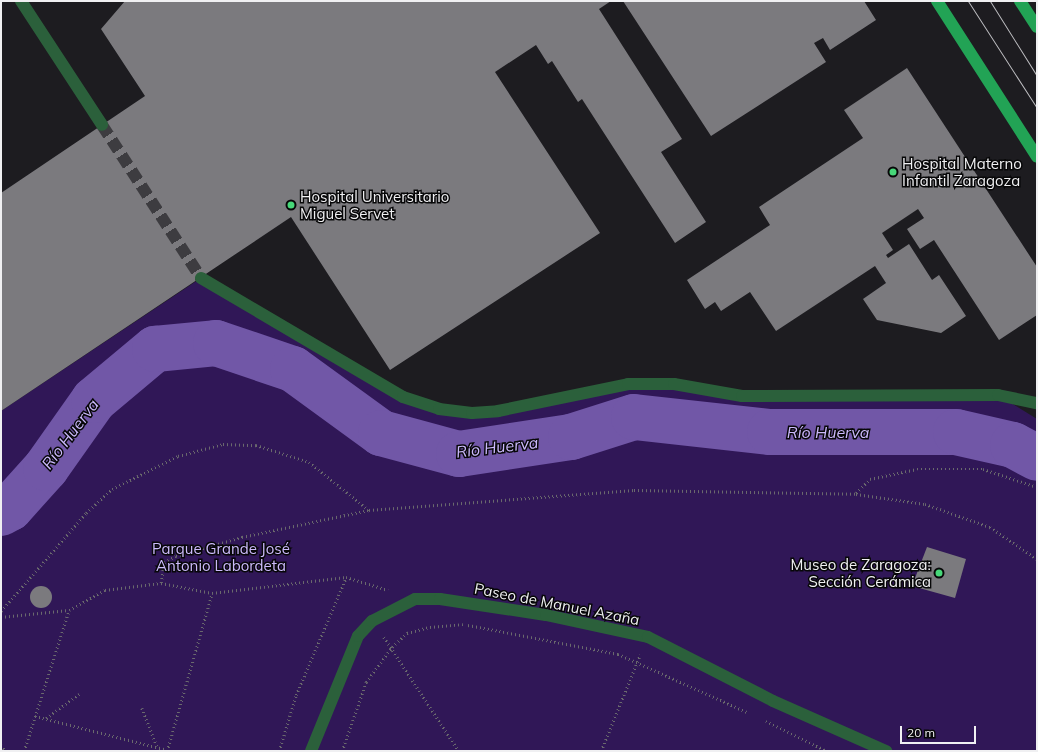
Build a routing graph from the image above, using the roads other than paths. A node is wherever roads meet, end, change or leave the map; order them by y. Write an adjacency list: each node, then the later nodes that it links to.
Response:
1 (21, 1): 5 (street)
2 (937, 1): 6 (main road)
3 (1020, 1): 4 (main road)
4 (1037, 28)
5 (102, 125)
6 (1037, 157)
7 (201, 278): 8 (street)
8 (1037, 404)
9 (311, 751): 10 (street, Paseo de Manuel Azaña)
10 (886, 751)

